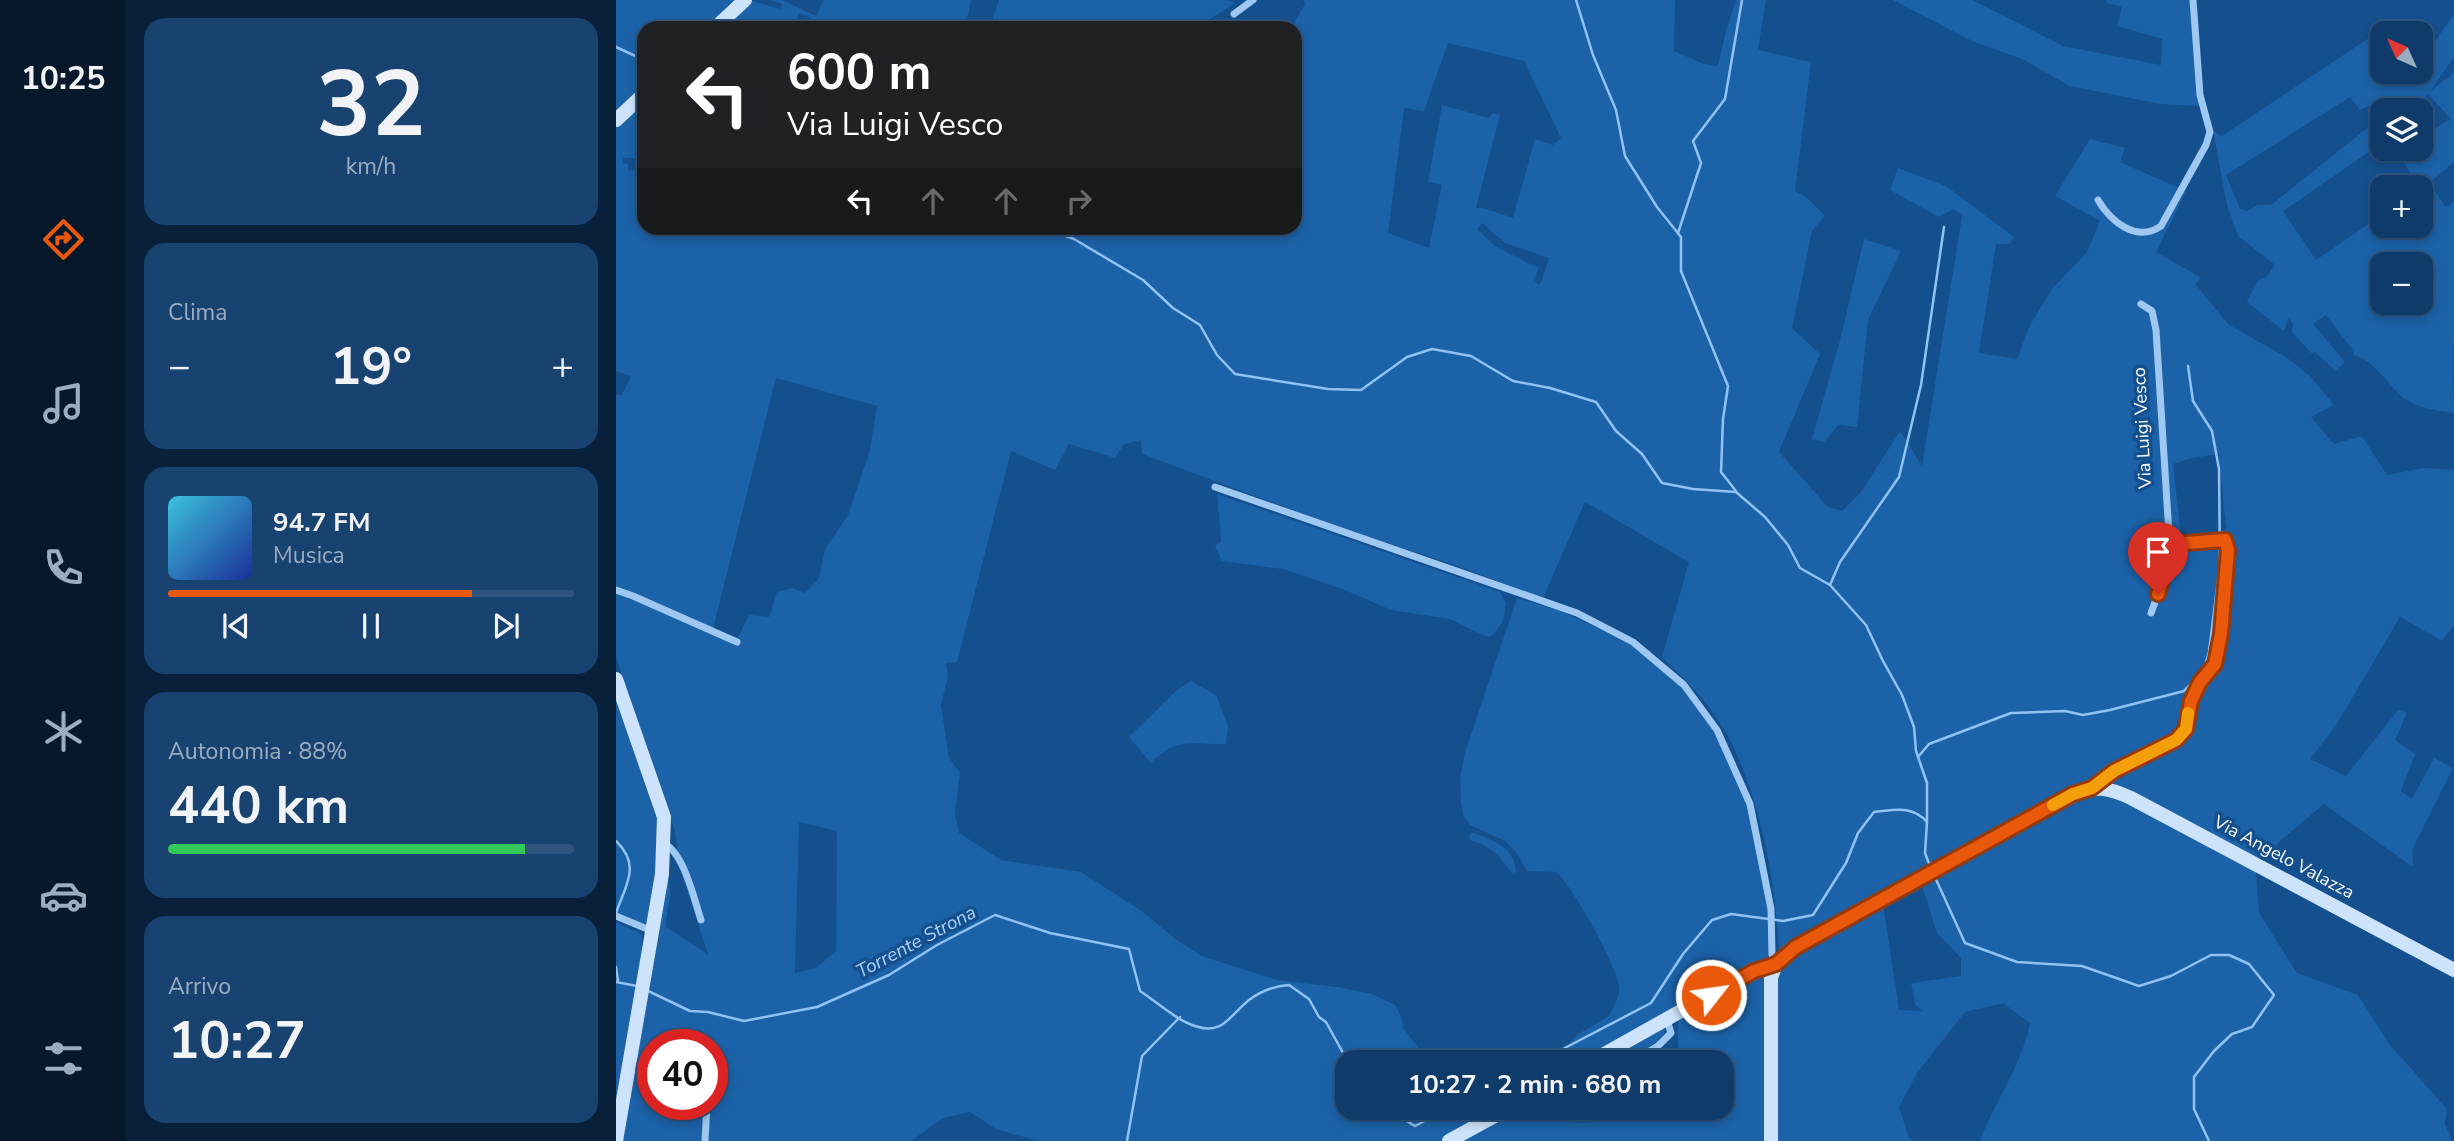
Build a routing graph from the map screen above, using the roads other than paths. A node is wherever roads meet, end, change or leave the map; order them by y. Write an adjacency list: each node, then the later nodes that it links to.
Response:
1 (745, 0): 5 (street)
2 (1253, 0): 4 (street)
3 (2193, 0): 8 (street)
4 (1234, 14)
5 (722, 21)
6 (637, 100): 7 (street)
7 (616, 120)
8 (2098, 200)
9 (2141, 303): 11 (street, Via Luigi Vesco)
10 (1215, 487): 21 (street)
11 (2172, 544): 13 (street); 16 (street)
12 (616, 590): 14 (street)
13 (2151, 613)
14 (737, 642)
15 (616, 679): 17 (street)
16 (2092, 788): 21 (street); 22 (street, Via Angelo Valazza)
17 (663, 843): 19 (street); 20 (street)
18 (618, 917): 20 (street)
19 (701, 920)
20 (652, 931): 28 (street)
21 (1776, 964): 23 (street); 31 (street)
22 (2454, 970)
23 (1667, 1020): 24 (street); 25 (street)
24 (1612, 1050)
25 (1651, 1050)
26 (706, 1120): 29 (street)
27 (1487, 1120): 30 (street)
28 (616, 1141)
29 (705, 1141)
30 (1449, 1141)
31 (1771, 1141)

